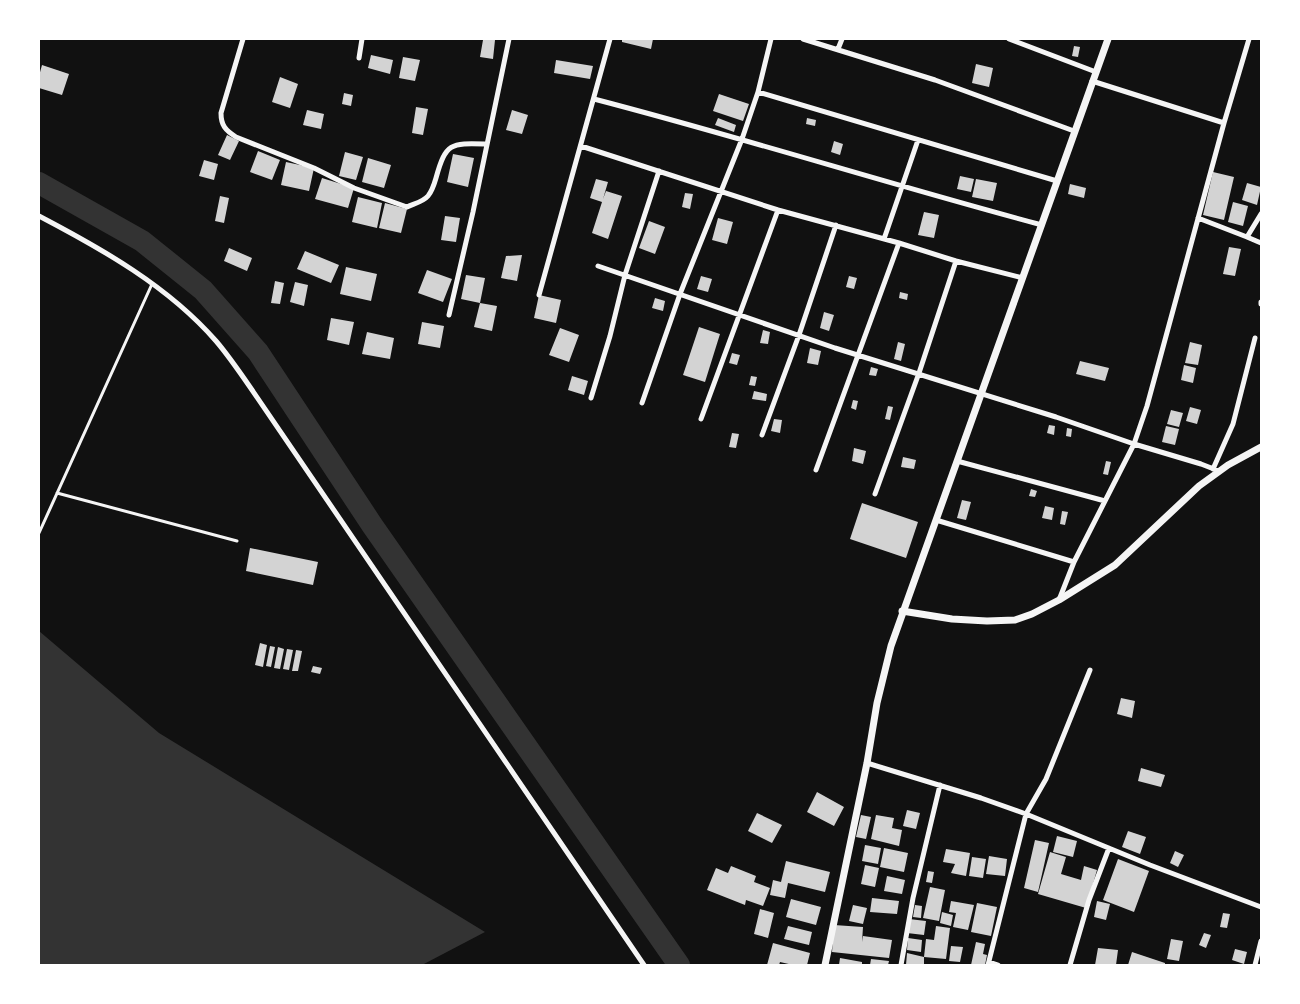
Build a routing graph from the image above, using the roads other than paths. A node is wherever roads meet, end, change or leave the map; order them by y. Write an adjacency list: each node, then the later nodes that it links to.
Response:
1 (243, 39): 21 (street)
2 (362, 39): 12 (street)
3 (509, 39): 21 (street)
4 (610, 39): 16 (street)
5 (771, 39): 15 (street)
6 (803, 39): 11 (street)
7 (842, 39): 11 (street)
8 (1008, 39): 13 (street)
9 (1108, 39): 13 (street)
10 (1249, 39): 17 (street)
11 (838, 49): 18 (street)
12 (358, 58)
13 (1096, 72): 14 (street)
14 (1092, 82): 17 (street); 18 (street)
15 (758, 92): 19 (street); 20 (street)
16 (594, 99): 19 (street); 22 (street)
17 (1224, 123): 30 (street)
18 (1074, 131): 24 (street)
19 (742, 139): 25 (street); 26 (street)
20 (918, 140): 24 (street); 25 (street)
21 (487, 144): 44 (street)
22 (582, 146): 23 (street); 43 (street)
23 (659, 171): 26 (street); 39 (street)
24 (1057, 181): 32 (street)
25 (902, 185): 32 (street); 34 (street)
26 (722, 191): 27 (street); 42 (street)
27 (778, 210): 31 (street); 45 (street)
28 (1261, 214): 33 (street)
29 (39, 216): 41 (street)
30 (1198, 218): 33 (street); 55 (street)
31 (836, 225): 34 (street); 46 (street)
32 (1042, 225): 40 (street)
33 (1247, 237): 36 (street)
34 (884, 239): 35 (street)
35 (898, 243): 37 (street); 48 (street)
36 (1261, 243)
37 (956, 261): 40 (street); 49 (street)
38 (598, 266): 39 (street)
39 (626, 275): 42 (street); 51 (street)
40 (1023, 278): 50 (street)
41 (152, 284): 60 (lane); 77 (street)
42 (680, 294): 45 (street); 52 (street)
43 (539, 295)
44 (449, 315)
45 (738, 315): 46 (street); 53 (street)
46 (799, 335): 48 (street); 54 (street)
47 (1255, 338): 59 (street)
48 (859, 355): 49 (street); 58 (street)
49 (919, 373): 50 (street); 61 (street)
50 (982, 394): 55 (street); 57 (street)
51 (591, 398)
52 (642, 403)
53 (701, 419)
54 (762, 435)
55 (1134, 444): 59 (street); 62 (street)
56 (1261, 447): 59 (street)
57 (957, 461): 62 (street); 63 (street)
58 (816, 470)
59 (1216, 470): 67 (street)
60 (57, 493): 64 (lane); 65 (lane)
61 (875, 494)
62 (1105, 501): 66 (street)
63 (936, 520): 66 (street); 68 (street)
64 (39, 533)
65 (237, 541)
66 (1074, 562): 67 (street)
67 (1059, 600): 68 (street)
68 (902, 611): 70 (street)
69 (1090, 670): 72 (street)
70 (867, 763): 71 (street); 78 (street)
71 (940, 785): 72 (street); 79 (street)
72 (1026, 814): 73 (street); 76 (street)
73 (1109, 848): 74 (street); 81 (street)
74 (1261, 907)
75 (1261, 942): 82 (street)
76 (989, 964): 80 (street)
77 (644, 965)
78 (826, 965)
79 (902, 965)
80 (998, 965)
81 (1070, 965)
82 (1255, 965)

